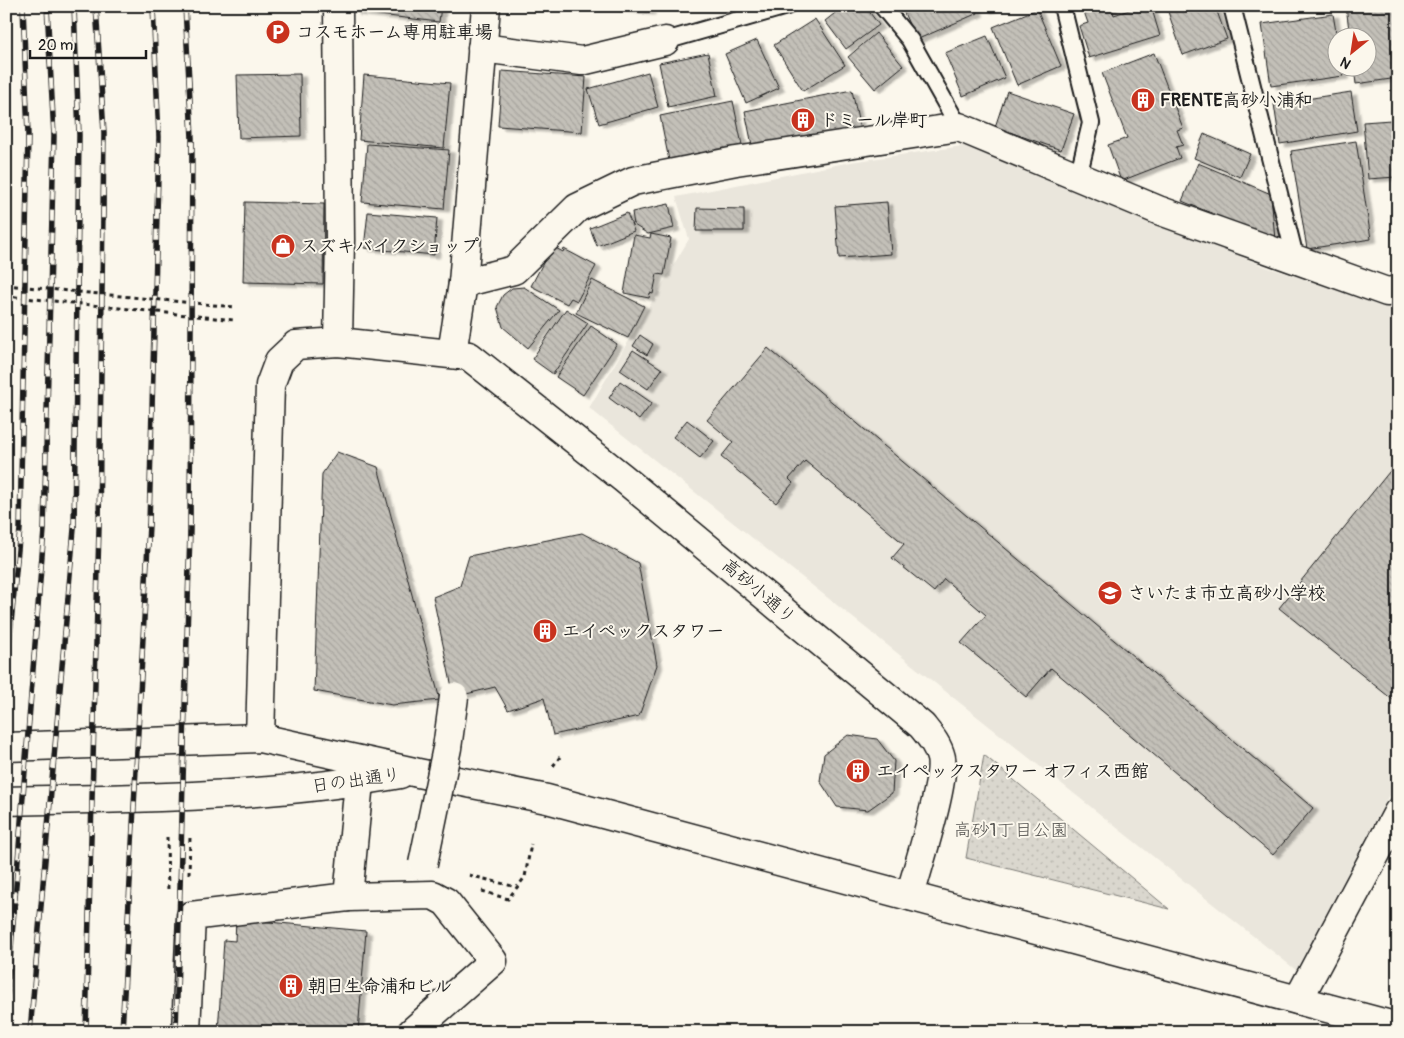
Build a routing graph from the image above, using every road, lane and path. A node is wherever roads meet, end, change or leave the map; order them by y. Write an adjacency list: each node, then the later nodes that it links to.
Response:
1 (338, 6): 18 (street)
2 (486, 6): 8 (street)
3 (787, 6): 7 (lane)
4 (882, 6): 9 (lane)
5 (1062, 6): 10 (lane)
6 (1232, 6): 11 (lane)
7 (665, 41): 8 (street)
8 (482, 48): 12 (street)
9 (958, 127): 10 (street); 12 (street)
10 (1078, 177): 11 (street)
11 (1296, 261): 14 (street)
12 (463, 283): 19 (street)
13 (6, 285): 16 (path)
14 (1398, 290)
15 (6, 296): 17 (path)
16 (235, 307)
17 (234, 320)
18 (338, 342): 19 (street, 高砂小通り); 21 (street, 高砂小通り)
19 (452, 353): 34 (street, 高砂小通り)
20 (454, 697): 29 (street, bridge)
21 (260, 738): 22 (street, 日の出通り); 23 (street, 日の出通り)
22 (6, 747)
23 (414, 772): 24 (street, 日の出通り); 34 (street)
24 (359, 782): 25 (street, 日の出通り); 35 (street)
25 (6, 801)
26 (1398, 812): 36 (street)
27 (190, 837): 30 (path)
28 (532, 844): 31 (path)
29 (423, 864)
30 (189, 874)
31 (525, 877)
32 (502, 882): 33 (path)
33 (516, 887)
34 (910, 896): 36 (street)
35 (348, 897): 38 (street); 39 (street)
36 (1298, 1000): 37 (street)
37 (1398, 1027)
38 (186, 1032)
39 (412, 1032)

